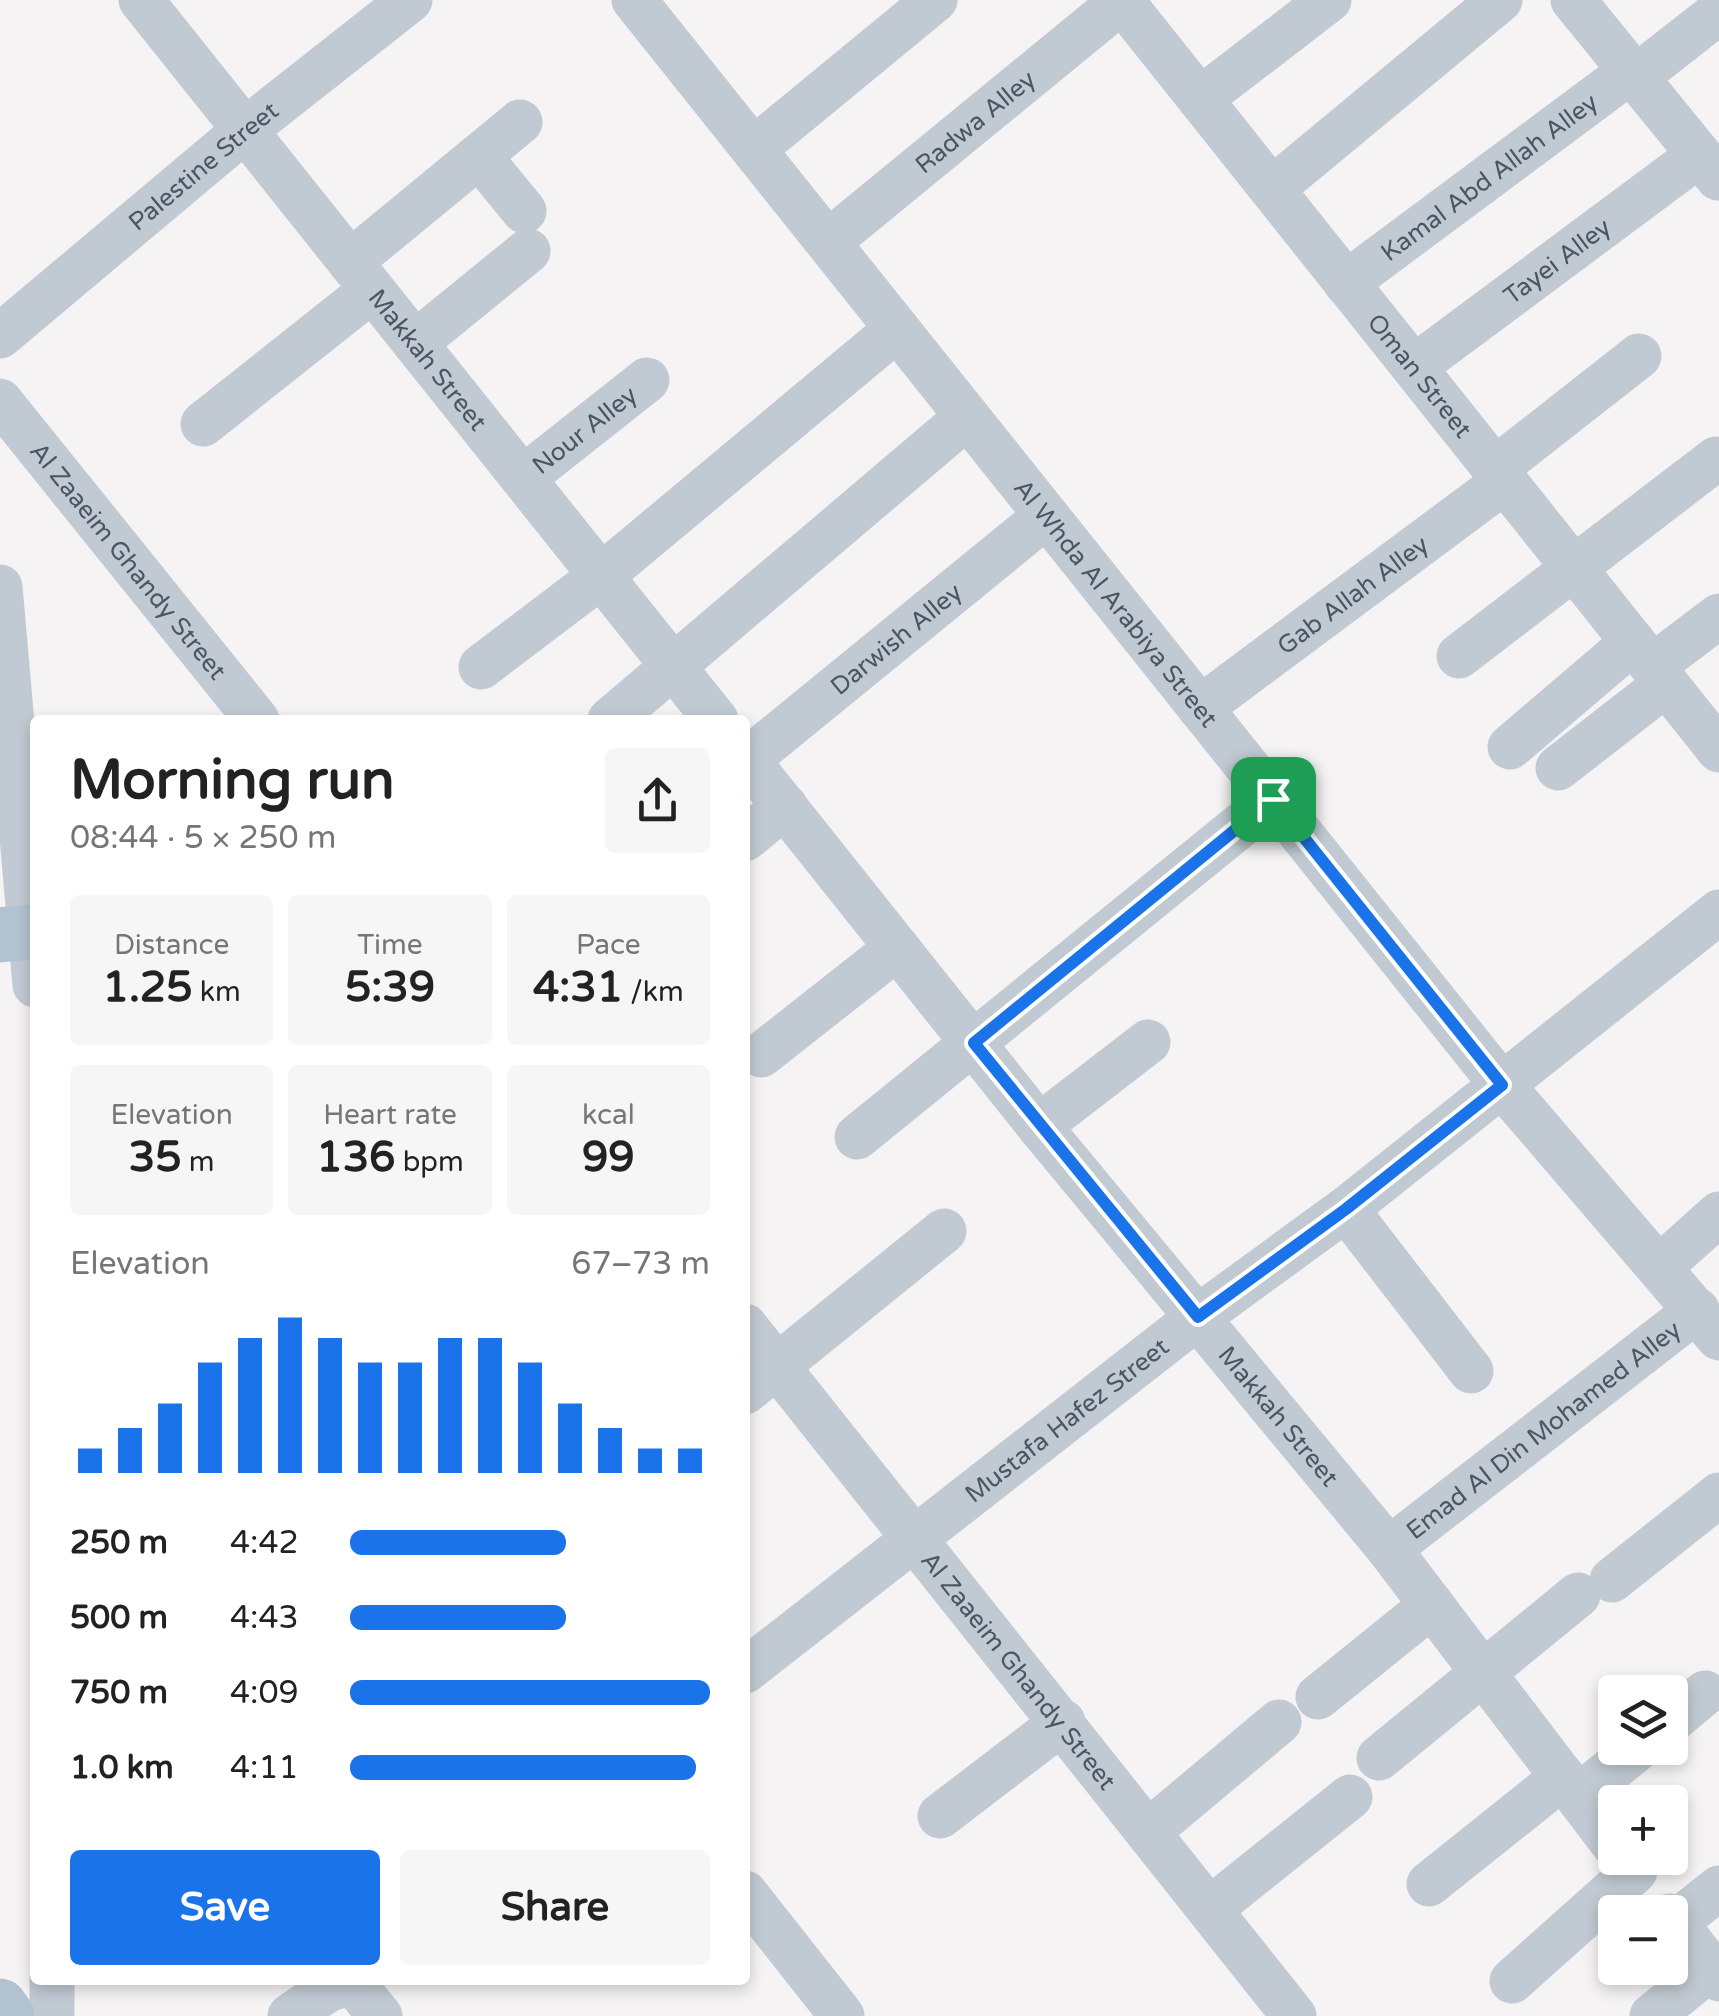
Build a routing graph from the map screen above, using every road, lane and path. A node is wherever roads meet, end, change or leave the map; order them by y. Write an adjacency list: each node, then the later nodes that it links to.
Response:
1 (141, 0): 13 (street, Makkah Street)
2 (410, 0): 13 (street, Palestine Street)
3 (634, 0): 14 (street, Al Whda Al Arabiya Street)
4 (935, 0): 14 (street)
5 (1122, 0): 11 (street, Oman Street); 18 (street, Radwa Alley)
6 (1329, 0): 11 (street)
7 (1500, 0): 17 (street)
8 (1573, 0): 10 (street)
9 (1719, 12): 10 (street, Kamal Abd Allah Alley)
10 (1634, 74): 16 (street); 20 (street, Kamal Abd Allah Alley)
11 (1200, 99): 17 (street, Oman Street)
12 (520, 122): 15 (street)
13 (245, 130): 19 (street, Makkah Street); 22 (street, Palestine Street)
14 (754, 149): 18 (street, Al Whda Al Arabiya Street)
15 (479, 156): 19 (street); 23 (street)
16 (1709, 167): 25 (street, Tayei Alley)
17 (1272, 189): 20 (street, Oman Street)
18 (828, 242): 21 (street, Al Whda Al Arabiya Street)
19 (361, 276): 23 (street, Makkah Street); 29 (street)
20 (1346, 283): 25 (street, Oman Street)
21 (897, 328): 28 (street, Al Whda Al Arabiya Street); 35 (street)
22 (0, 336)
23 (415, 344): 32 (street, Makkah Street)
24 (1639, 356): 31 (street, Gab Allah Alley)
25 (1414, 367): 31 (street, Oman Street)
26 (647, 380): 32 (street, Nour Alley)
27 (0, 401): 43 (street, Al Zaaeim Ghandy Street)
28 (968, 417): 33 (street, Al Whda Al Arabiya Street); 41 (street)
29 (203, 424)
30 (1716, 460): 34 (street)
31 (1500, 475): 34 (street, Oman Street); 42 (street, Gab Allah Alley)
32 (523, 478): 35 (street, Makkah Street)
33 (1046, 516): 42 (street, Al Whda Al Arabiya Street); 48 (street, Darwish Alley)
34 (1572, 566): 38 (street); 39 (street, Oman Street)
35 (601, 576): 40 (street); 41 (street, Makkah Street)
36 (0, 587): 56 (street)
37 (1719, 616): 39 (street)
38 (1459, 656)
39 (1651, 664): 46 (street); 47 (street, Oman Street); 50 (street)
40 (480, 667)
41 (675, 669): 44 (street); 45 (street, Makkah Street)
42 (1200, 708): 51 (street, Al Whda Al Arabiya Street)
43 (253, 715)
44 (616, 715)
45 (712, 715)
46 (1510, 747)
47 (1719, 750)
48 (750, 755)
49 (750, 763): 52 (street, Makkah Street)
50 (1558, 768)
51 (1273, 799): 58 (street); 60 (street, Al Whda Al Arabiya Street)
52 (785, 806): 53 (street); 55 (street, Makkah Street)
53 (750, 835)
54 (1719, 912): 60 (street, Mustafa Hafez Street)
55 (897, 948): 58 (street, Makkah Street); 59 (street)
56 (22, 951)
57 (1148, 1042): 61 (street)
58 (974, 1043): 61 (street, Makkah Street); 62 (street)
59 (761, 1055)
60 (1502, 1085): 63 (street, Mustafa Hafez Street); 66 (street, Al Whda Al Arabiya Street)
61 (1039, 1126): 67 (street, Makkah Street)
62 (857, 1137)
63 (1346, 1209): 67 (street, Mustafa Hafez Street); 70 (street)
64 (1719, 1214): 66 (street)
65 (944, 1231): 71 (street)
66 (1661, 1266): 68 (street, Al Whda Al Arabiya Street)
67 (1198, 1317): 73 (street, Mustafa Hafez Street); 74 (street, Makkah Street)
68 (1708, 1324): 74 (street, Emad Al Din Mohamed Alley)
69 (750, 1343): 71 (street, Al Zaaeim Ghandy Street)
70 (1470, 1370)
71 (761, 1379): 73 (street, Al Zaaeim Ghandy Street)
72 (1719, 1495): 77 (street)
73 (914, 1536): 76 (street, Mustafa Hafez Street); 81 (street, Al Zaaeim Ghandy Street)
74 (1390, 1550): 75 (street, Makkah Street)
75 (1432, 1605): 77 (street, Makkah Street); 79 (street)
76 (750, 1667)
77 (1482, 1671): 83 (street); 85 (street, Makkah Street)
78 (1705, 1693): 80 (street)
79 (1318, 1696)
80 (1688, 1707)
81 (1063, 1722): 87 (street); 89 (street, Al Zaaeim Ghandy Street)
82 (1279, 1722): 89 (street)
83 (1379, 1758)
84 (1608, 1765): 85 (street)
85 (1570, 1787): 88 (street, Makkah Street); 92 (street)
86 (1350, 1797): 97 (street)
87 (940, 1816)
88 (1598, 1824)
89 (1149, 1831): 97 (street, Al Zaaeim Ghandy Street)
90 (1609, 1875): 100 (street)
91 (1638, 1875): 94 (street, Makkah Street)
92 (1429, 1884)
93 (1719, 1888): 96 (street)
94 (1653, 1895)
95 (750, 1899): 108 (street)
96 (1688, 1907)
97 (1210, 1909): 104 (street, Al Zaaeim Ghandy Street)
98 (1688, 1939): 99 (street, Makkah Street)
99 (1715, 1974): 109 (street)
100 (1512, 1981)
101 (52, 1985): 106 (street)
102 (354, 1995): 107 (street)
103 (0, 2006): 105 (main road)
104 (1292, 2015)
105 (8, 2016)
106 (52, 2016)
107 (290, 2016)
108 (842, 2016)
109 (1652, 2016)

